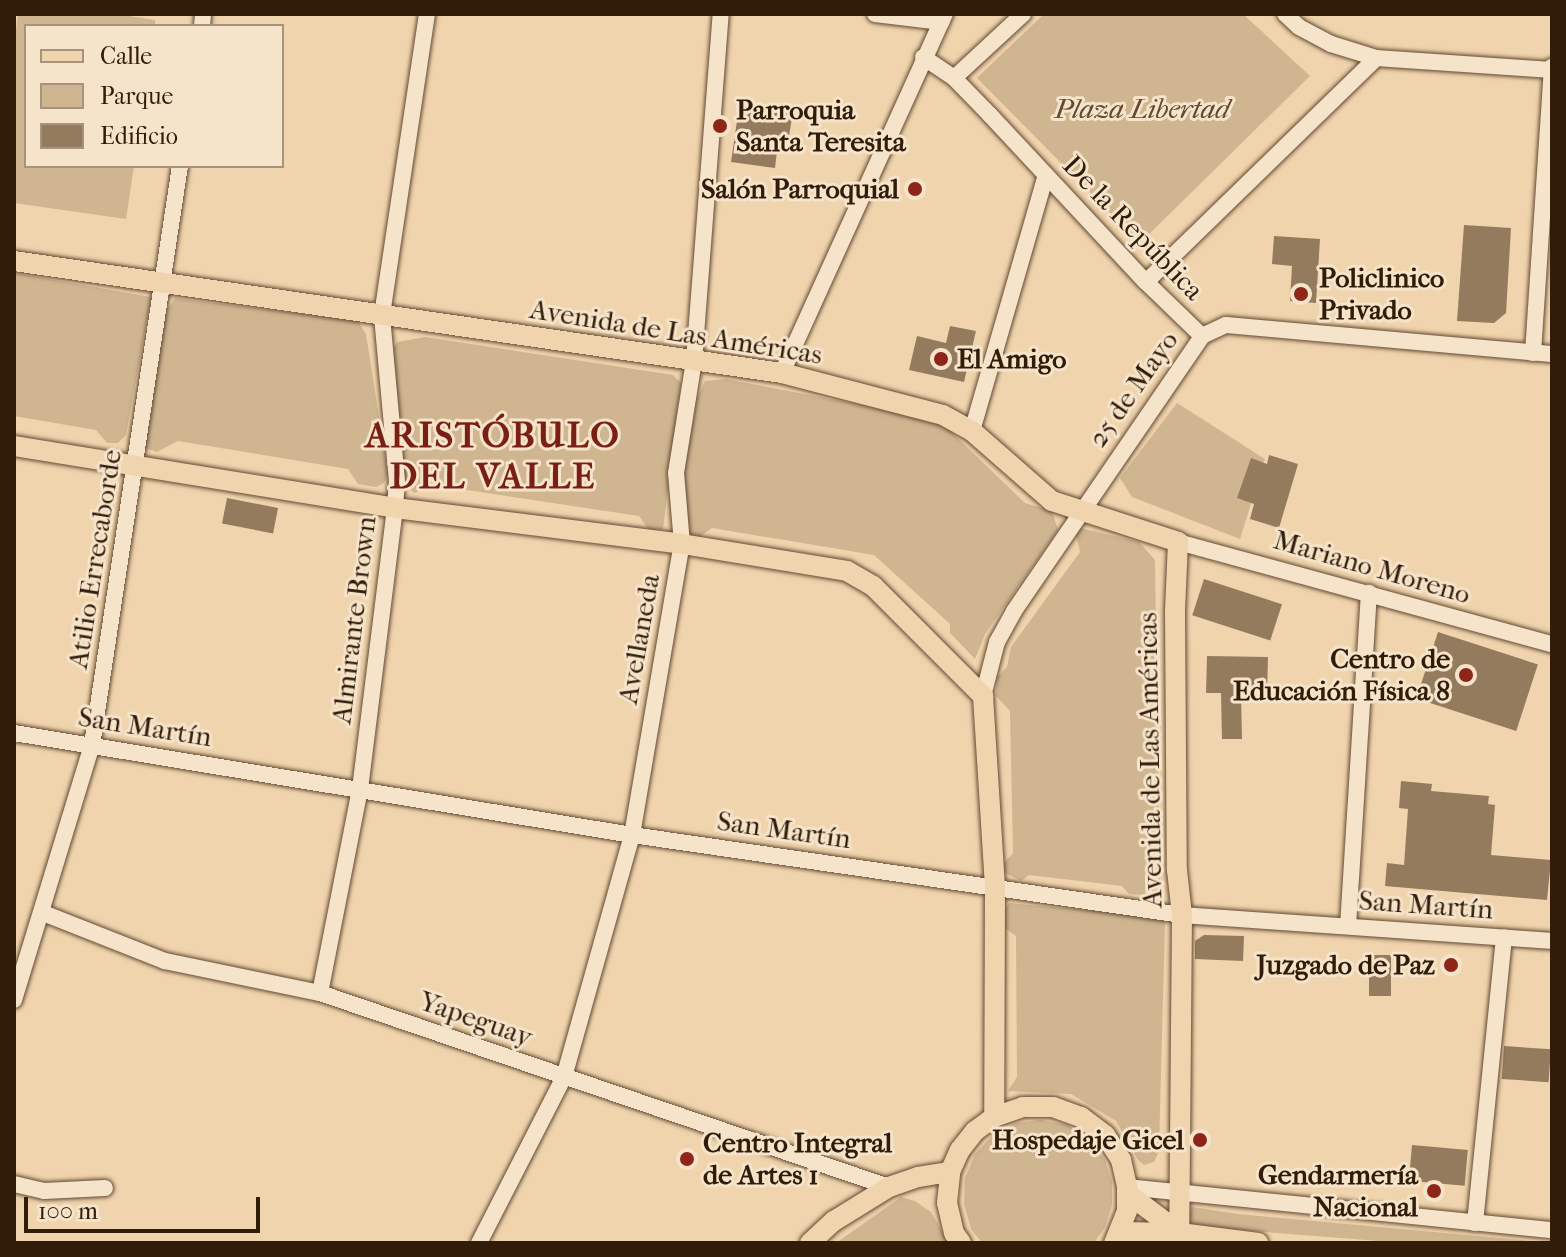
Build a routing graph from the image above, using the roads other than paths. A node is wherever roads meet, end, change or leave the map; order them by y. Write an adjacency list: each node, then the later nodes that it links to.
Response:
1 (427, 14): 16 (street, Almirante Brown)
2 (721, 14): 20 (street, Avellaneda)
3 (875, 14): 6 (street)
4 (1023, 14): 10 (street)
5 (1285, 14): 8 (street)
6 (944, 18): 7 (street)
7 (923, 57): 10 (street, De la República); 21 (street)
8 (1376, 58): 9 (street); 15 (street)
9 (1552, 69): 18 (street)
10 (954, 78): 12 (street, De la República)
11 (180, 168): 14 (street, Atilio Errecaborde)
12 (1046, 175): 15 (street, De la República); 22 (street)
13 (14, 261): 14 (main road, Avenida de Las Américas)
14 (163, 281): 16 (main road, Avenida de Las Américas); 24 (street, Atilio Errecaborde)
15 (1146, 282): 17 (street, De la República)
16 (382, 315): 20 (main road, Avenida de Las Américas); 25 (street, Almirante Brown)
17 (1202, 336): 18 (street, 25 de Mayo); 26 (street, 25 de Mayo)
18 (1533, 353): 19 (street, 25 de Mayo)
19 (1552, 354)
20 (694, 361): 21 (main road, Avenida de Las Américas); 28 (street, Avellaneda)
21 (782, 373): 22 (main road, Avenida de Las Américas)
22 (972, 431): 26 (main road, Avenida de Las Américas)
23 (14, 446): 24 (main road)
24 (136, 466): 25 (main road); 33 (street, Atilio Errecaborde)
25 (395, 508): 28 (main road); 34 (street, Almirante Brown)
26 (1080, 511): 27 (main road, Avenida de Las Américas); 31 (street, 25 de Mayo)
27 (1178, 542): 29 (street, Mariano Moreno); 38 (main road, Avenida de Las Américas)
28 (682, 544): 31 (main road); 35 (street, Avellaneda)
29 (1369, 593): 30 (street, Mariano Moreno); 39 (street)
30 (1552, 644)
31 (983, 696): 36 (main road)
32 (14, 733): 33 (street, San Martín)
33 (92, 745): 34 (street, San Martín); 37 (street, Atilio Errecaborde)
34 (360, 789): 35 (street, San Martín); 42 (street, Almirante Brown)
35 (632, 835): 36 (street, San Martín); 44 (street, Avellaneda)
36 (995, 887): 38 (street, San Martín); 45 (main road)
37 (43, 913): 42 (street, Yapeguay); 43 (street, Atilio Errecaborde)
38 (1182, 915): 39 (street, San Martín); 51 (main road, Avenida de Las Américas)
39 (1348, 926): 40 (street, San Martín)
40 (1504, 937): 41 (street, San Martín); 52 (street)
41 (1552, 941)
42 (320, 993): 44 (street, Yapeguay)
43 (14, 1000)
44 (564, 1077): 48 (street, Yapeguay); 56 (street, Avellaneda)
45 (994, 1117): 46 (main road); 50 (main road)
46 (950, 1172): 48 (main road); 58 (main road)
47 (14, 1184): 49 (street)
48 (889, 1187): 57 (main road)
49 (105, 1188)
50 (1127, 1190): 51 (street); 54 (main road); 55 (main road)
51 (1181, 1192): 52 (street); 55 (main road, Avenida de Las Américas)
52 (1475, 1223): 53 (street)
53 (1552, 1230)
54 (1117, 1238): 55 (main road)
55 (1179, 1238): 59 (main road)
56 (479, 1243)
57 (810, 1243)
58 (961, 1243)
59 (1258, 1243)

